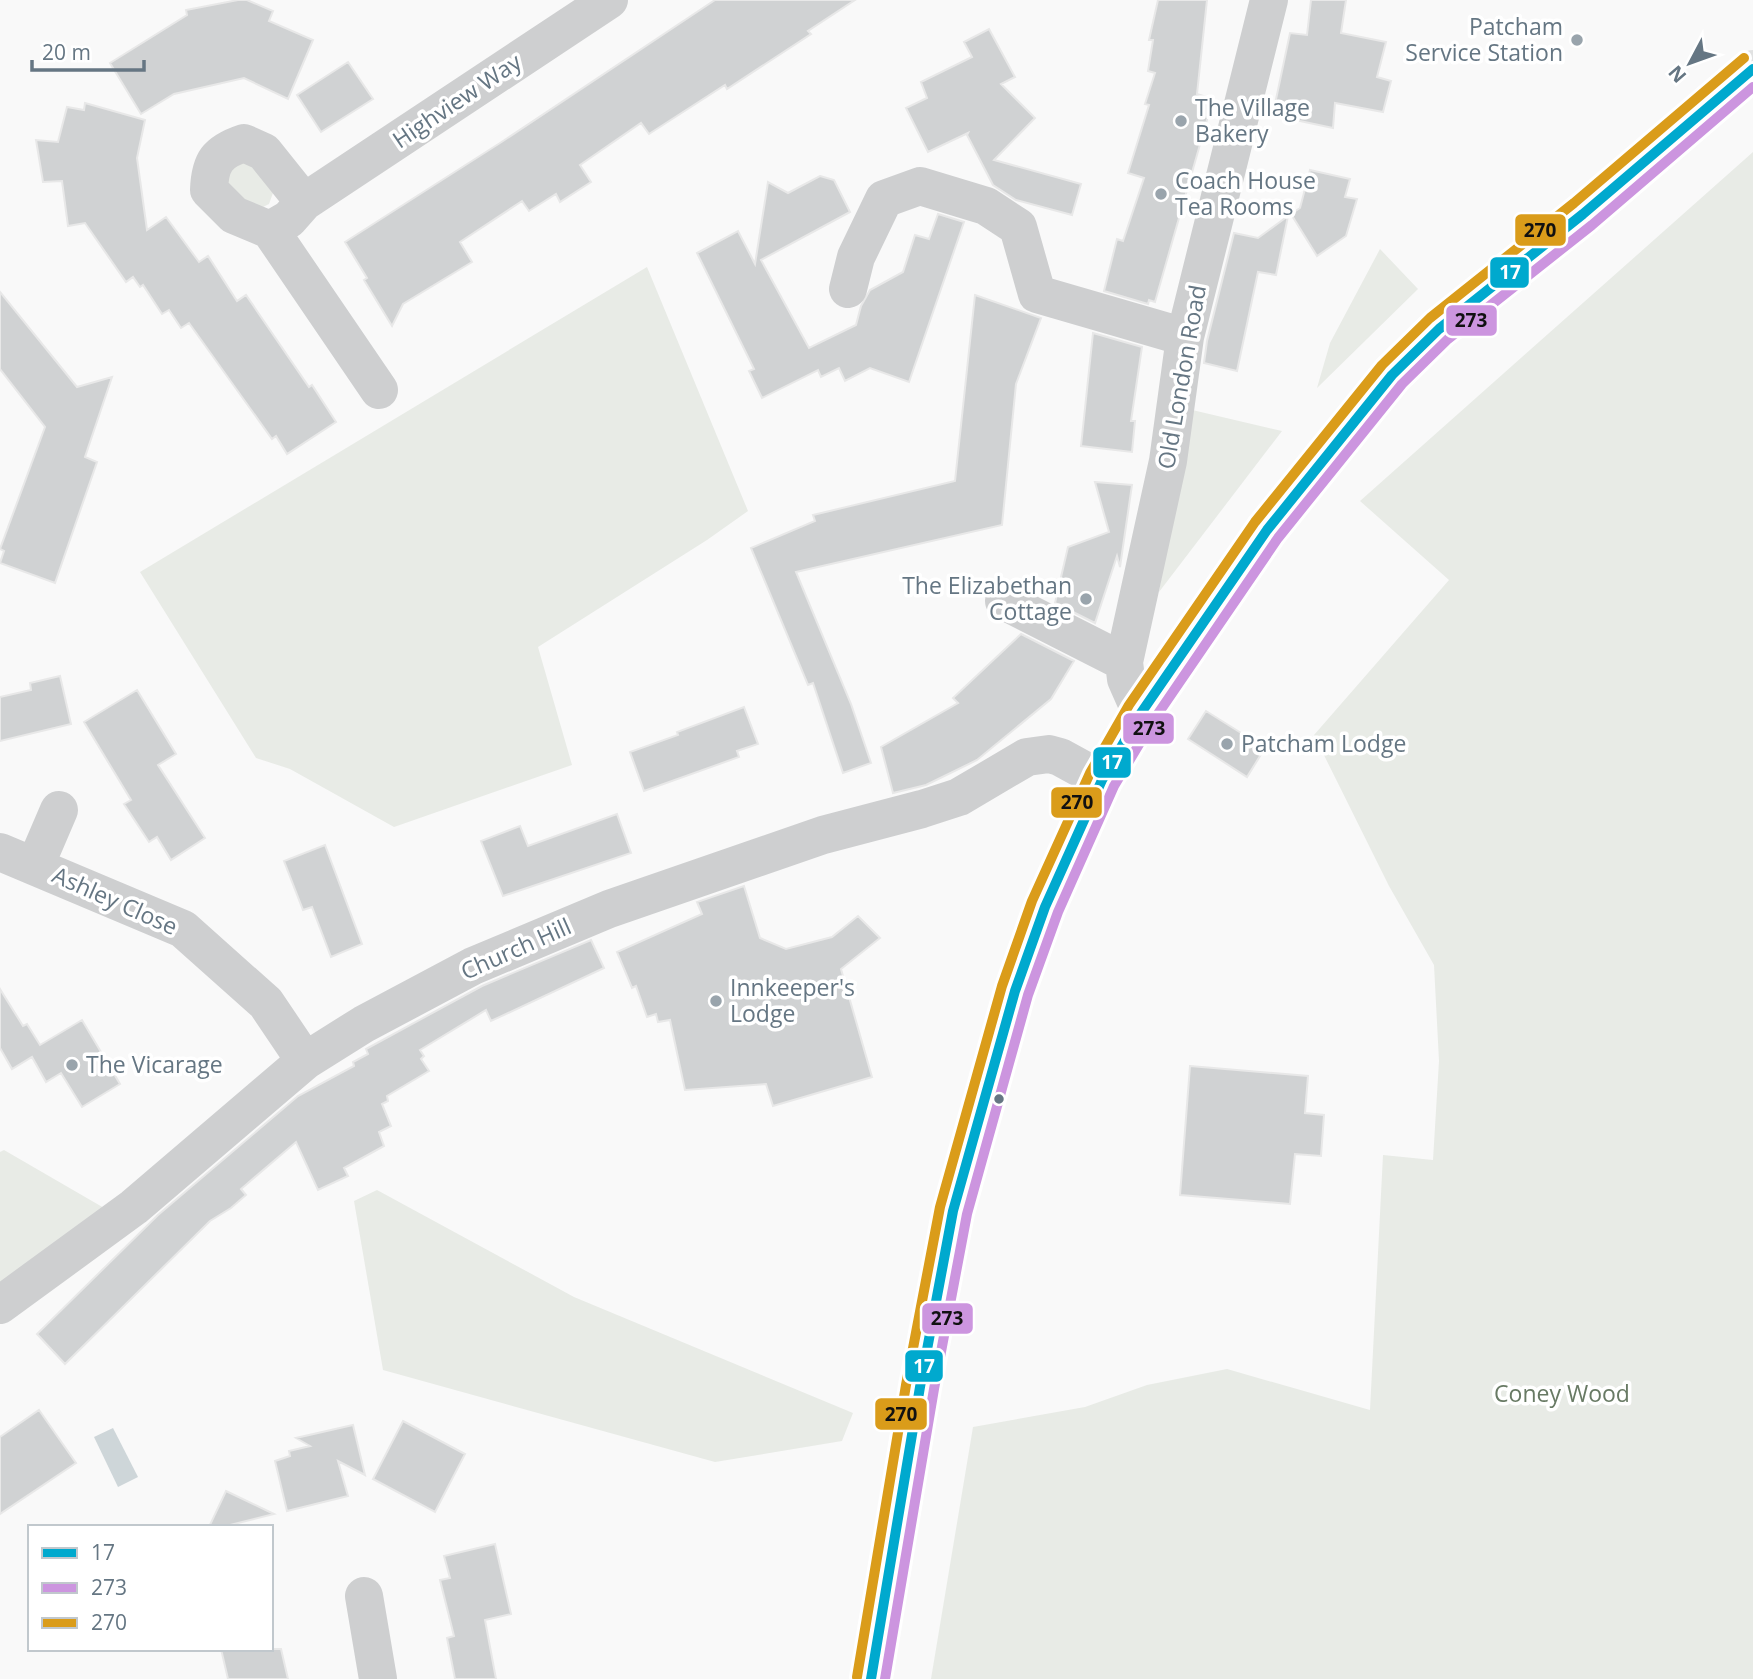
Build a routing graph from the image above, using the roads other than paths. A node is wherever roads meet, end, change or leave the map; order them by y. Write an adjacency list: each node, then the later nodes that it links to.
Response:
1 (609, 0): 4 (street, Highview Way)
2 (1269, 0): 7 (street, Old London Road)
3 (1753, 69): 11 (highway)
4 (304, 202): 5 (street, Highview Way); 5 (street)
5 (270, 230): 8 (street)
6 (848, 289): 7 (street)
7 (1185, 337): 10 (street, Old London Road)
8 (379, 390)
9 (1004, 601): 10 (street)
10 (1124, 662): 11 (street, Old London Road)
11 (1142, 713): 12 (highway)
12 (1102, 780): 16 (street, Church Hill); 20 (highway)
13 (59, 810): 15 (street, Ashley Close)
14 (0, 852): 15 (street, Ashley Close)
15 (36, 866): 16 (street, Ashley Close)
16 (305, 1061): 17 (street, Church Hill)
17 (0, 1305)
18 (365, 1596): 19 (street)
19 (378, 1679)
20 (871, 1679)

